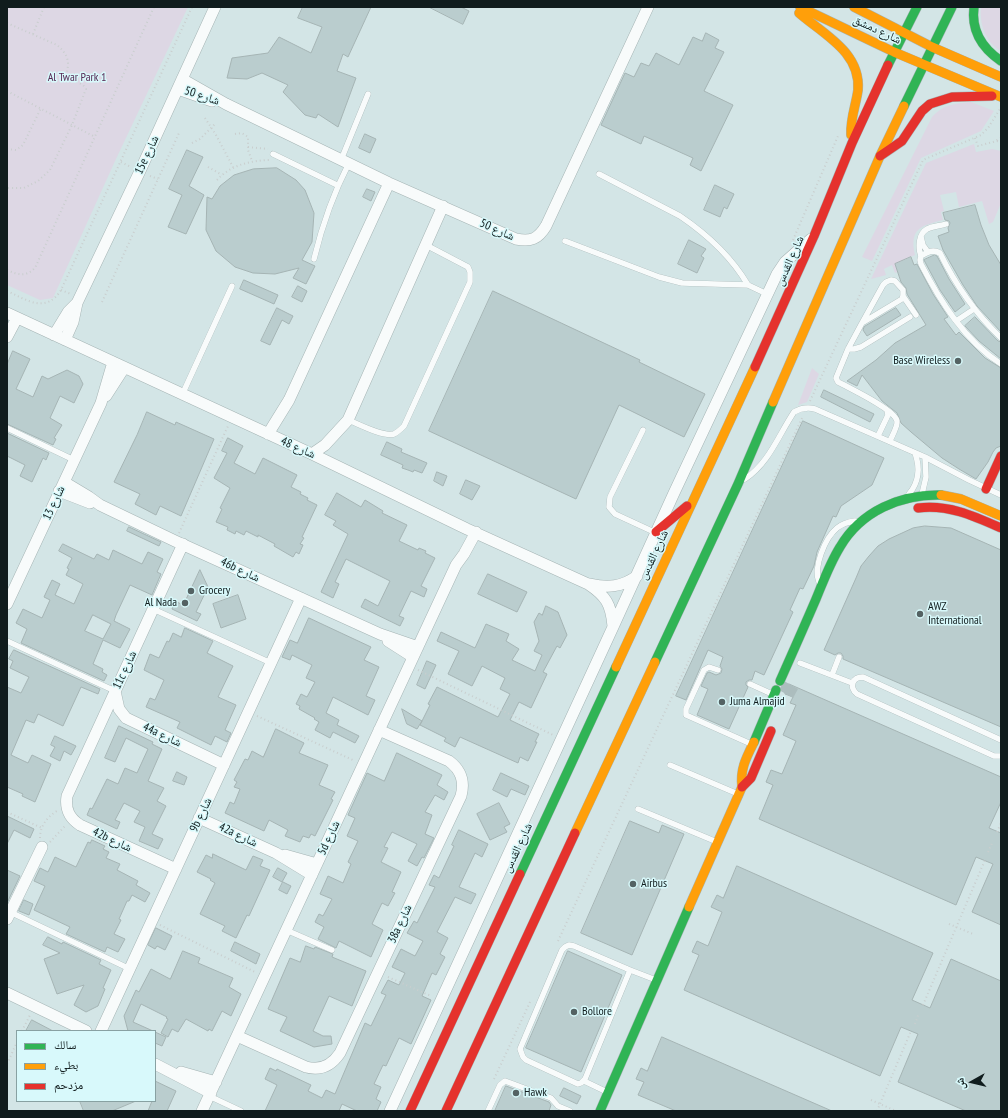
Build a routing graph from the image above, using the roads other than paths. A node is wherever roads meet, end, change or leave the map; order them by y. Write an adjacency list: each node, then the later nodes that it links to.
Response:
1 (216, 7): 19 (street, 15e شارع)
2 (648, 7): 29 (street, شارع 50)
3 (794, 7): 22 (main road)
4 (800, 7): 15 (main road, شارع دمشق)
5 (814, 7): 11 (main road)
6 (854, 7): 10 (main road, شارع دمشق)
7 (917, 7): 13 (main road, شارع القدس)
8 (952, 7): 14 (main road)
9 (974, 7): 16 (main road)
10 (881, 20): 12 (main road); 13 (main road, شارع دمشق)
11 (869, 30)
12 (883, 32)
13 (904, 32): 14 (main road, شارع دمشق); 15 (main road, شارع القدس)
14 (932, 47): 17 (main road); 18 (main road, شارع دمشق)
15 (894, 52): 17 (main road, شارع دمشق); 22 (main road, شارع القدس)
16 (1001, 61)
17 (923, 64): 21 (main road, شارع دمشق); 24 (main road)
18 (1001, 77)
19 (180, 84): 25 (street, شارع 50); 42 (street, 15e شارع)
20 (368, 94): 25 (lane)
21 (999, 96): 24 (main road)
22 (852, 143): 31 (main road, شارع القدس)
23 (273, 154): 28 (lane)
24 (880, 156): 72 (main road)
25 (345, 162): 27 (street, شارع 50); 28 (lane)
26 (599, 174): 38 (lane)
27 (389, 183): 29 (street, شارع 50); 64 (street)
28 (337, 185): 37 (lane)
29 (443, 206): 34 (street)
30 (946, 224): 32 (lane)
31 (814, 236): 40 (street); 78 (main road, شارع القدس)
32 (921, 237): 35 (lane); 36 (lane)
33 (565, 241): 38 (lane)
34 (426, 245): 61 (street); 61 (lane)
35 (928, 252): 36 (lane); 43 (lane)
36 (921, 256): 48 (lane)
37 (314, 259)
38 (748, 285): 40 (lane)
39 (232, 286): 58 (lane)
40 (768, 294): 84 (street)
41 (903, 296): 45 (lane); 49 (lane); 49 (lane)
42 (77, 303): 50 (street, 15e شارع); 53 (street, 15e شارع)
43 (974, 309): 48 (lane); 52 (lane)
44 (7, 313): 47 (street, شارع 48)
45 (916, 315)
46 (910, 317): 54 (lane)
47 (18, 318): 50 (street, شارع 48); 51 (street)
48 (956, 321): 56 (lane)
49 (862, 323): 54 (lane)
50 (54, 335): 53 (street, شارع 48)
51 (7, 337)
52 (1001, 338)
53 (65, 340): 55 (street, شارع 48)
54 (848, 349): 60 (lane)
55 (113, 362): 57 (street, شارع 48); 59 (street, شارع 13)
56 (1001, 364)
57 (124, 368): 58 (street, شارع 48); 59 (street, شارع 13)
58 (182, 395): 64 (street, شارع 48)
59 (101, 402): 71 (street, شارع 13)
60 (887, 409): 65 (lane); 66 (lane)
61 (348, 420): 68 (street)
62 (7, 428): 71 (lane)
63 (643, 430): 84 (lane)
64 (272, 436): 68 (street, شارع 48)
65 (878, 436): 66 (lane); 72 (lane)
66 (890, 441): 67 (lane)
67 (916, 453): 70 (lane); 77 (lane)
68 (312, 454): 83 (street, شارع 48)
69 (1001, 456): 74 (main road)
70 (924, 457): 74 (lane); 76 (lane)
71 (74, 460): 73 (street, شارع 13)
72 (738, 484): 144 (main road)
73 (62, 487): 85 (street, 46b شارع); 90 (street, شارع 13)
74 (986, 489): 75 (lane)
75 (1001, 495)
76 (921, 496): 77 (main road); 80 (main road)
77 (903, 500): 81 (main road)
78 (692, 503): 84 (main road); 143 (main road, شارع القدس)
79 (912, 509): 82 (main road)
80 (1001, 516)
81 (863, 520): 88 (main road); 88 (lane)
82 (1001, 528)
83 (472, 531): 87 (street, شارع 48); 94 (street, 5d شارع)
84 (656, 532): 86 (street)
85 (179, 543): 89 (street, 46b شارع); 91 (street, 11c شارع)
86 (637, 576): 87 (street, شارع 48); 92 (street)
87 (588, 584): 92 (street, شارع 48)
88 (821, 587): 96 (main road)
89 (301, 598): 94 (street, 46b شارع); 98 (street, 9b شارع)
90 (7, 604)
91 (153, 609): 98 (lane); 105 (street, 11c شارع)
92 (614, 627): 142 (street)
93 (7, 641): 105 (lane)
94 (414, 657): 108 (street, 5d شارع)
95 (839, 657): 101 (lane)
96 (790, 659): 97 (main road); 102 (main road)
97 (802, 659): 100 (main road); 101 (lane)
98 (271, 664): 112 (street, 9b شارع)
99 (718, 670): 110 (lane)
100 (795, 674)
101 (832, 675): 103 (lane)
102 (780, 681)
103 (852, 683): 109 (lane); 111 (lane)
104 (750, 684): 106 (lane)
105 (115, 692): 112 (street, 44a شارع); 116 (street, 11c شارع)
106 (775, 692): 110 (main road)
107 (775, 721): 114 (main road)
108 (379, 730): 121 (street, 5d شارع); 133 (street, 38a شارع)
109 (1001, 740)
110 (752, 745): 114 (main road)
111 (1001, 756)
112 (224, 765): 117 (street, 9b شارع)
113 (670, 765): 114 (lane)
114 (740, 790): 118 (main road)
115 (638, 809): 118 (lane)
116 (69, 812): 122 (street, 42b شارع)
117 (199, 818): 120 (street, 42a شارع); 122 (street, 9b شارع)
118 (717, 842): 129 (main road)
119 (42, 847): 124 (street)
120 (276, 853): 121 (street, 42a شارع); 123 (street, 42a شارع)
121 (317, 864): 123 (street, 5d شارع)
122 (176, 869): 127 (street, 9b شارع)
123 (312, 875): 125 (street, 5d شارع)
124 (9, 916): 127 (lane)
125 (286, 930): 126 (lane); 133 (street, 5d شارع)
126 (332, 950)
127 (130, 969): 132 (street, 9b شارع)
128 (630, 970): 129 (lane); 137 (lane); 137 (lane)
129 (657, 981): 138 (main road)
130 (7, 994): 131 (street)
131 (84, 1030)
132 (101, 1030)
133 (237, 1036): 136 (street, 5d شارع)
134 (156, 1064): 135 (street)
135 (170, 1071): 136 (street); 139 (street)
136 (216, 1082): 139 (street, 5d شارع)
137 (584, 1082): 138 (lane)
138 (608, 1093): 147 (main road)
139 (210, 1094): 140 (street, 5d شارع); 141 (lane)
140 (202, 1111)
141 (242, 1111)
142 (390, 1111)
143 (410, 1111)
144 (446, 1111)
145 (488, 1111): 146 (lane)
146 (570, 1111)
147 (600, 1111)

